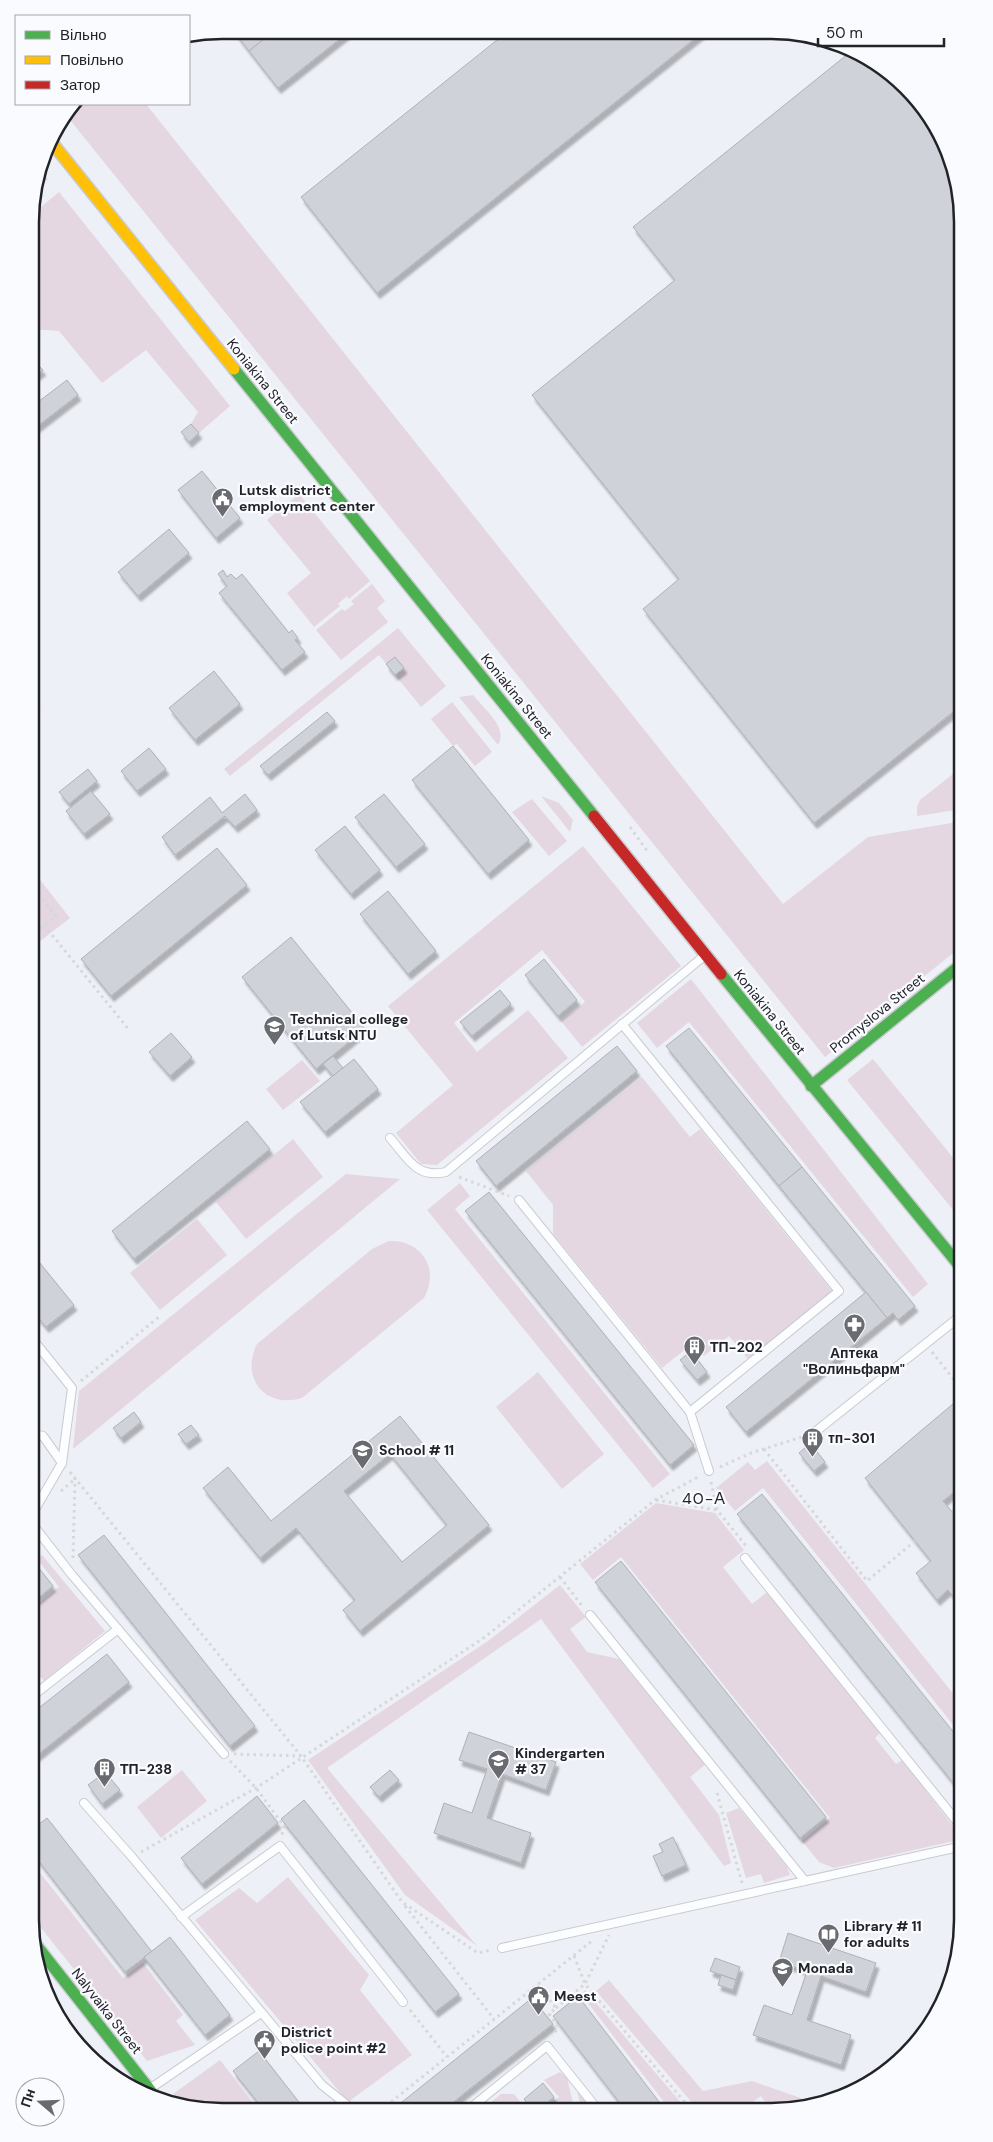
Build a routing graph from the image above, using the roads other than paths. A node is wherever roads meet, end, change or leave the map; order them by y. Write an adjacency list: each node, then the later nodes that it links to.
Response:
1 (55, 147): 2 (street, Koniakina Street)
2 (706, 955): 4 (lane); 5 (street, Koniakina Street)
3 (954, 970): 5 (street, Promyslova Street)
4 (622, 1024): 6 (lane); 11 (lane)
5 (811, 1086): 8 (street, Koniakina Street)
6 (390, 1138)
7 (519, 1200): 11 (lane)
8 (954, 1259)
9 (954, 1321): 12 (lane)
10 (39, 1347): 14 (lane)
11 (690, 1412): 15 (lane)
12 (815, 1432)
13 (39, 1435): 14 (lane)
14 (62, 1463): 16 (lane)
15 (709, 1471)
16 (39, 1503)
17 (39, 1531): 20 (lane)
18 (745, 1558): 24 (lane)
19 (590, 1615): 26 (lane)
20 (118, 1628): 21 (lane); 22 (lane)
21 (39, 1691)
22 (224, 1754)
23 (84, 1803): 27 (lane)
24 (954, 1818)
25 (954, 1848): 26 (lane)
26 (805, 1881): 28 (lane)
27 (181, 1917): 30 (lane); 31 (lane)
28 (502, 1948)
29 (41, 1952): 32 (street, Nalyvaika Street)
30 (403, 2002)
31 (261, 2013): 33 (lane); 34 (lane)
32 (147, 2087)
33 (150, 2088)
34 (344, 2103)
35 (477, 2103): 36 (lane)
36 (593, 2103)

